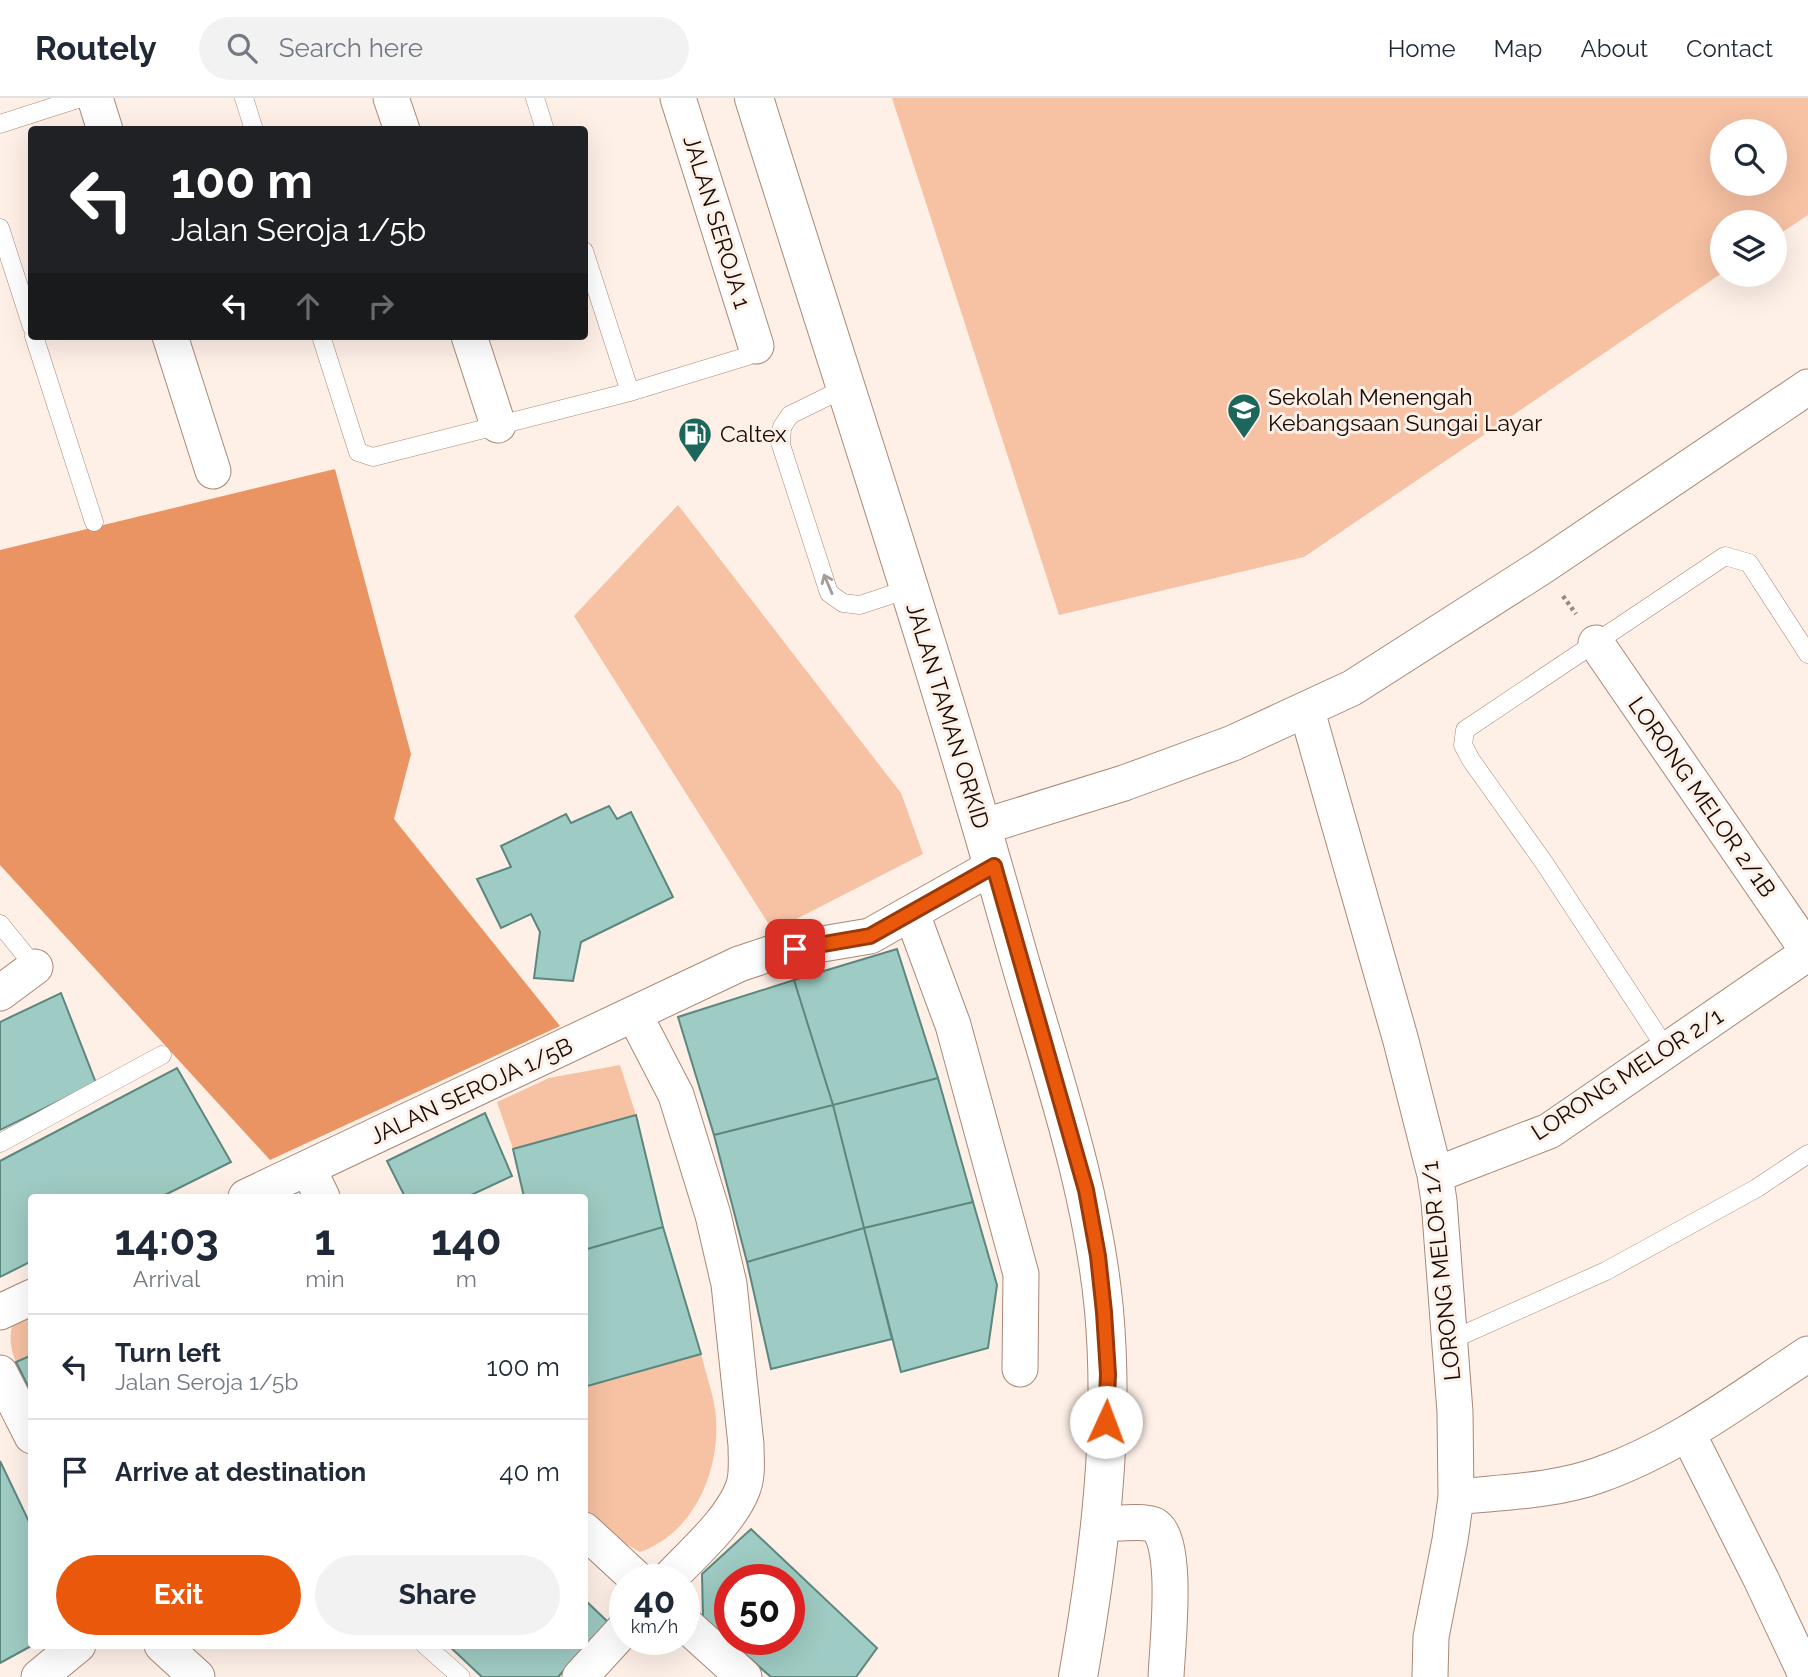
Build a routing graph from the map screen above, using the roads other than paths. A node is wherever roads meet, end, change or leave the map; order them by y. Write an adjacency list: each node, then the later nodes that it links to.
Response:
1 (81, 98): 8 (lane)
2 (95, 98): 9 (street)
3 (244, 98): 10 (lane)
4 (391, 98): 11 (street)
5 (534, 98): 12 (lane)
6 (678, 98): 20 (street, JALAN SEROJA 1)
7 (754, 98): 22 (main road, JALAN TAMAN ORKID)
8 (0, 124)
9 (104, 126)
10 (253, 126)
11 (401, 126)
12 (544, 126)
13 (0, 228): 15 (lane)
14 (588, 263): 23 (lane)
15 (28, 315)
16 (35, 340): 26 (lane)
17 (171, 340): 25 (street)
18 (322, 340): 24 (lane)
19 (470, 340): 24 (street)
20 (756, 346): 23 (lane)
21 (1808, 387): 30 (street)
22 (845, 388): 27 (main road, JALAN TAMAN ORKID); 27 (lane, one-way to 22)
23 (631, 392): 24 (lane)
24 (498, 425)
25 (213, 471)
26 (94, 522)
27 (908, 589): 31 (main road, JALAN TAMAN ORKID)
28 (1596, 643): 29 (lane); 35 (street, LORONG MELOR 2/1B); 39 (lane)
29 (1808, 654)
30 (1307, 710): 31 (street); 43 (street, LORONG MELOR 1/1)
31 (982, 827): 32 (main road, JALAN TAMAN ORKID)
32 (994, 866): 33 (street, JALAN SEROJA 1/5B); 55 (main road, JALAN TAMAN ORKID)
33 (912, 914): 38 (street, JALAN SEROJA 1/5B); 50 (street)
34 (0, 923): 36 (lane)
35 (1808, 952): 39 (street, LORONG MELOR 2/1)
36 (35, 967): 37 (street)
37 (0, 993)
38 (634, 1014): 44 (street, JALAN SEROJA 1/5B); 58 (street)
39 (1667, 1050): 43 (street, LORONG MELOR 2/1)
40 (162, 1055): 41 (lane)
41 (0, 1143)
42 (1808, 1154): 48 (lane)
43 (1435, 1175): 48 (street, LORONG MELOR 1/1)
44 (315, 1183): 45 (street, JALAN SEROJA 1/5B)
45 (261, 1194)
46 (28, 1299): 47 (street)
47 (0, 1312)
48 (1449, 1341): 54 (street, LORONG MELOR 1/1)
49 (1808, 1354): 53 (street)
50 (1020, 1369)
51 (0, 1373): 52 (street)
52 (28, 1428)
53 (1688, 1434): 54 (street); 72 (street)
54 (1456, 1497): 71 (street, LORONG MELOR 1/1)
55 (1100, 1524): 69 (main road, JALAN TAMAN ORKID); 70 (street)
56 (588, 1534): 57 (street)
57 (621, 1564)
58 (683, 1564)
59 (700, 1637): 68 (street)
60 (609, 1645): 67 (street)
61 (73, 1649): 64 (street)
62 (166, 1649): 65 (street)
63 (430, 1649): 66 (lane)
64 (39, 1677)
65 (197, 1677)
66 (461, 1677)
67 (580, 1677)
68 (744, 1677)
69 (1078, 1677)
70 (1166, 1677)
71 (1430, 1677)
72 (1807, 1677)

